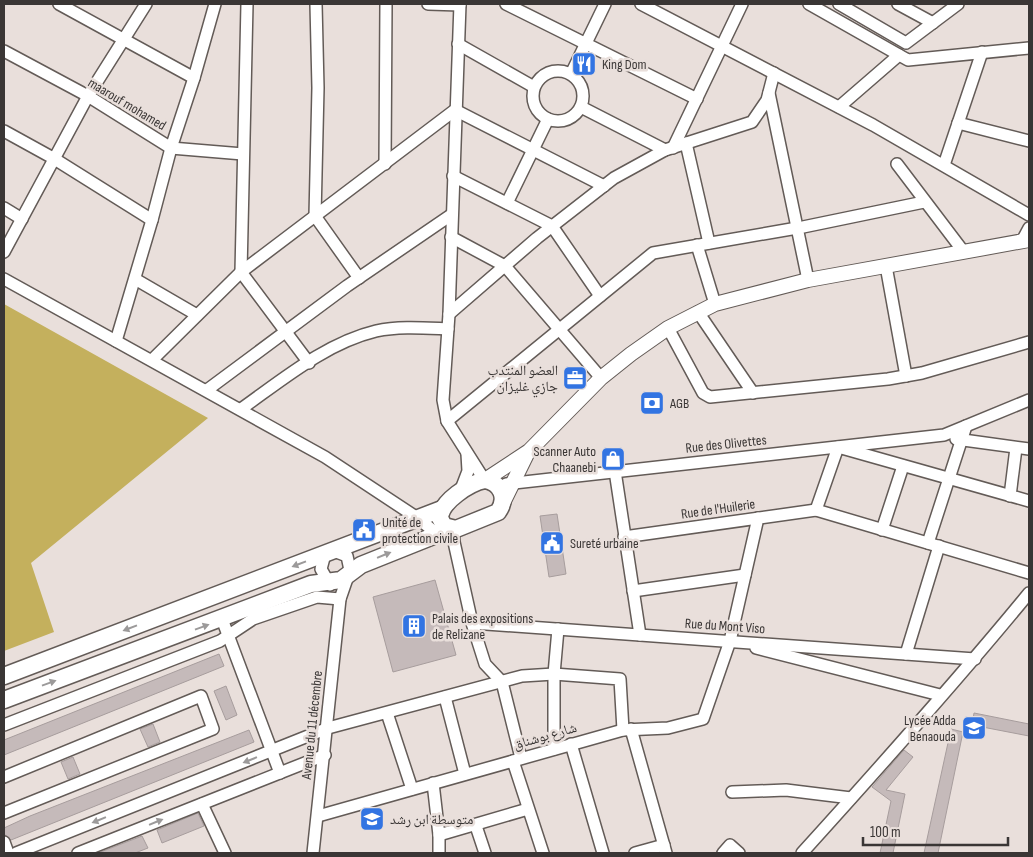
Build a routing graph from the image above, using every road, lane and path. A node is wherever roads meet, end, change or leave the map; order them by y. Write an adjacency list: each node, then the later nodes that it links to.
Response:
1 (59, 4): 20 (street)
2 (146, 4): 20 (street)
3 (215, 4): 30 (street)
4 (247, 4): 46 (street)
5 (316, 4): 58 (street)
6 (386, 4): 48 (street)
7 (428, 4): 8 (street)
8 (460, 4): 22 (street)
9 (506, 4): 21 (street)
10 (605, 4): 21 (street)
11 (641, 4): 23 (street)
12 (742, 4): 23 (street)
13 (809, 4): 27 (street)
14 (898, 4): 19 (street)
15 (937, 4): 18 (street)
16 (958, 4): 18 (street)
17 (846, 5): 19 (street)
18 (944, 15): 19 (street)
19 (933, 23)
20 (124, 41): 30 (street); 33 (street)
21 (586, 42): 29 (street); 34 (street)
22 (458, 44): 31 (street); 37 (street)
23 (723, 46): 28 (street); 34 (street)
24 (1029, 48): 26 (street)
25 (4, 50): 33 (street, maarouf mohamed)
26 (982, 52): 27 (street); 39 (street)
27 (899, 54): 36 (street)
28 (774, 73): 32 (street); 36 (street)
29 (571, 74): 31 (street); 35 (street)
30 (194, 78): 43 (street)
31 (534, 87): 38 (street)
32 (768, 93): 42 (street); 62 (street)
33 (88, 96): 43 (street, maarouf mohamed); 47 (street)
34 (697, 99): 44 (street)
35 (581, 107): 38 (street); 44 (street)
36 (839, 107): 50 (street)
37 (455, 110): 45 (street); 48 (street); 51 (street)
38 (548, 119): 45 (street)
39 (958, 123): 41 (street); 50 (street)
40 (4, 131): 47 (street)
41 (1029, 141)
42 (686, 144): 44 (street); 66 (street)
43 (171, 148): 46 (street, maarouf mohamed); 60 (street)
44 (669, 149): 52 (street)
45 (532, 150): 52 (street); 54 (street)
46 (243, 154): 71 (street)
47 (53, 158): 59 (street); 60 (street)
48 (385, 164): 58 (street)
49 (897, 164): 53 (street)
50 (944, 165): 57 (street)
51 (453, 176): 54 (street); 56 (street)
52 (604, 186): 61 (street)
53 (924, 202): 62 (street); 67 (street)
54 (506, 203): 61 (street)
55 (4, 208): 59 (street)
56 (451, 215): 64 (street); 72 (street)
57 (1029, 215)
58 (315, 216): 71 (street); 72 (street)
59 (22, 218): 68 (street)
60 (152, 220): 74 (street)
61 (552, 226): 69 (street); 76 (street)
62 (798, 228): 66 (street); 75 (street)
63 (1029, 228): 65 (street)
64 (451, 237): 69 (street); 79 (street)
65 (1025, 241): 67 (main road)
66 (703, 244): 76 (street); 77 (street)
67 (963, 251): 70 (main road)
68 (4, 252)
69 (504, 266): 79 (street); 83 (street)
70 (886, 266): 75 (main road); 89 (street)
71 (241, 272): 80 (street); 84 (street)
72 (359, 278): 84 (street)
73 (4, 279): 85 (street)
74 (135, 279): 80 (street); 85 (street)
75 (808, 280): 77 (main road)
76 (600, 296): 83 (street)
77 (715, 304): 78 (main road)
78 (698, 312): 81 (main road); 92 (street)
79 (449, 314): 82 (street)
80 (197, 315): 87 (street)
81 (668, 328): 90 (main road); 92 (street)
82 (448, 329): 88 (street); 95 (street)
83 (558, 329): 90 (street); 95 (street)
84 (286, 332): 88 (street); 91 (street)
85 (116, 342): 87 (street)
86 (1029, 342): 89 (street)
87 (152, 360): 91 (street)
88 (309, 363): 94 (street)
89 (906, 376): 92 (street)
90 (601, 378): 102 (main road)
91 (207, 390): 94 (street)
92 (753, 393)
93 (1029, 400): 96 (street)
94 (241, 409): 114 (street)
95 (447, 421): 103 (street)
96 (966, 426): 97 (street); 98 (street)
97 (944, 435): 98 (street); 99 (street, Rue des Olivettes)
98 (962, 440): 100 (street); 106 (street)
99 (838, 447): 104 (street); 105 (street, Rue des Olivettes); 112 (street)
100 (1016, 448): 101 (street); 109 (street)
101 (1029, 449)
102 (528, 451): 107 (main road); 107 (main road)
103 (466, 452): 107 (street); 108 (street)
104 (903, 466): 106 (street); 115 (street)
105 (615, 472): 107 (street, Rue des Olivettes); 117 (street)
106 (949, 478): 109 (street); 118 (street)
107 (494, 482): 108 (highway); 116 (highway)
108 (459, 494): 111 (highway)
109 (1010, 496): 110 (street)
110 (1029, 501)
111 (442, 509): 114 (highway); 116 (highway)
112 (816, 510): 113 (street, Rue de l'Huilerie); 115 (street)
113 (758, 518): 117 (street, Rue de l'Huilerie); 122 (street)
114 (419, 520): 116 (street); 119 (highway)
115 (882, 530): 118 (street)
116 (447, 531): 121 (highway, one-way to 116); 130 (street)
117 (624, 537): 125 (street)
118 (933, 545): 120 (street); 135 (street)
119 (329, 552): 121 (street); 123 (highway, one-way to 123); 124 (street)
120 (1029, 573)
121 (348, 575): 124 (highway); 127 (street, Avenue du 11 décembre)
122 (745, 575): 125 (street); 134 (street)
123 (261, 579): 128 (highway); 138 (highway, one-way to 138)
124 (328, 583): 127 (street); 128 (highway)
125 (633, 590): 132 (street)
126 (1029, 593): 136 (street)
127 (340, 599): 128 (street); 145 (street, Avenue du 11 décembre)
128 (272, 606): 129 (highway); 133 (street)
129 (222, 619): 133 (street); 142 (highway, one-way to 129)
130 (472, 623): 131 (street, Rue du Mont Viso); 139 (street)
131 (558, 629): 132 (street, Rue du Mont Viso); 137 (street)
132 (640, 635): 134 (street, Rue du Mont Viso)
133 (229, 636): 144 (street); 149 (street)
134 (730, 641): 135 (street, Rue du Mont Viso); 140 (street); 146 (street, شارع بوشناق)
135 (906, 654): 136 (street, Rue du Mont Viso)
136 (975, 659): 140 (street)
137 (554, 674): 139 (street); 146 (street); 148 (street)
138 (4, 676)
139 (502, 682): 141 (street); 151 (street)
140 (940, 695): 158 (street)
141 (445, 697): 143 (street); 153 (street)
142 (4, 700)
143 (387, 712): 145 (street); 156 (street)
144 (4, 725)
145 (328, 728): 149 (street); 150 (street, Avenue du 11 décembre)
146 (627, 729): 147 (street, شارع بوشناق); 166 (street)
147 (571, 744): 148 (street, شارع بوشناق); 175 (street)
148 (554, 749): 151 (street, شارع بوشناق)
149 (272, 751): 152 (street); 168 (street, one-way to 168)
150 (325, 755): 152 (street); 162 (street, Avenue du 11 décembre)
151 (517, 759): 153 (street, شارع بوشناق); 160 (street)
152 (280, 773): 159 (street)
153 (465, 774): 155 (street, شارع بوشناق)
154 (4, 777): 161 (street)
155 (433, 783): 156 (street, شارع بوشناق); 164 (street)
156 (412, 789): 162 (street, شارع بوشناق)
157 (732, 792): 158 (street)
158 (851, 798): 179 (street)
159 (202, 804): 169 (street, one-way to 159); 170 (street)
160 (528, 808): 163 (street); 174 (street)
161 (4, 813)
162 (318, 816): 171 (street, Avenue du 11 décembre)
163 (476, 826): 164 (street); 173 (street)
164 (439, 835): 172 (street)
165 (4, 842): 167 (street)
166 (665, 849): 176 (street)
167 (8, 853)
168 (16, 853)
169 (78, 853)
170 (225, 853)
171 (313, 853)
172 (439, 853)
173 (485, 853)
174 (543, 853)
175 (603, 853)
176 (635, 853)
177 (723, 853): 178 (street)
178 (739, 853)
179 (802, 853)

